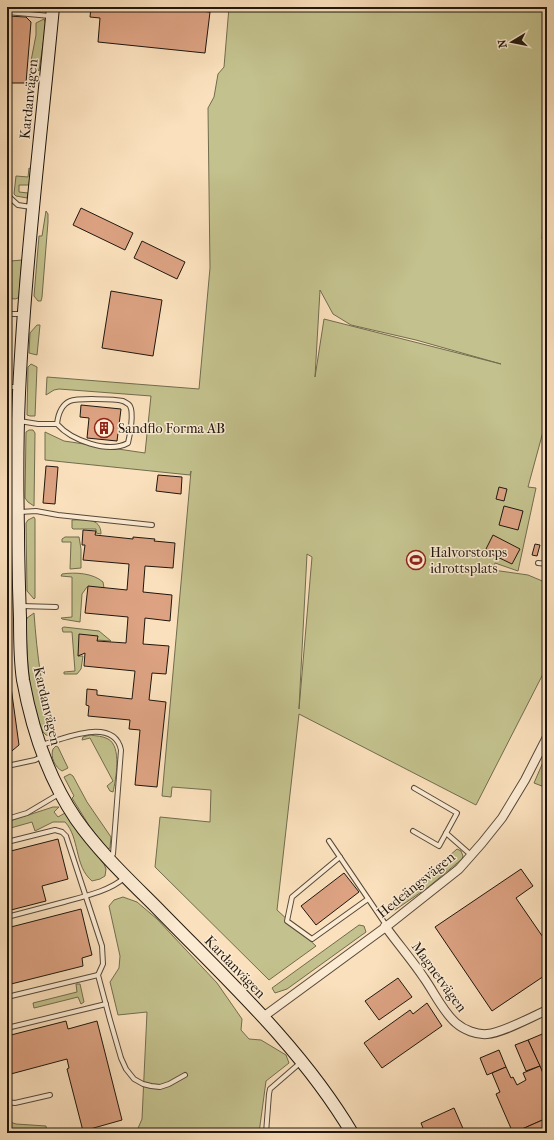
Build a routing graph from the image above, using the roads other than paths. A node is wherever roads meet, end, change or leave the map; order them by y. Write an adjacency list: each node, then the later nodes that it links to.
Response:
1 (7, 12): 2 (lane)
2 (53, 12): 4 (street, Kardanvägen)
3 (7, 195): 4 (lane)
4 (34, 207): 6 (street, Kardanvägen)
5 (7, 314): 6 (lane)
6 (24, 314): 7 (street, Kardanvägen)
7 (13, 387): 8 (street, Kardanvägen)
8 (13, 420): 9 (lane); 10 (street, Kardanvägen)
9 (57, 424): 9 (lane)
10 (12, 488): 11 (street, Kardanvägen)
11 (18, 512): 12 (lane); 15 (street, Kardanvägen)
12 (152, 525)
13 (538, 563): 14 (lane)
14 (547, 564)
15 (19, 606): 16 (lane); 18 (street, Kardanvägen)
16 (56, 606)
17 (547, 737): 27 (street, Hedeängsvägen)
18 (42, 751): 19 (lane); 21 (street, Kardanvägen); 29 (lane)
19 (7, 766)
20 (414, 788): 24 (lane)
21 (61, 793): 22 (lane); 29 (street, Kardanvägen)
22 (7, 819)
23 (413, 831): 24 (lane)
24 (446, 833): 27 (lane)
25 (328, 841): 28 (lane)
26 (7, 842): 31 (lane)
27 (471, 855): 34 (street, Hedeängsvägen)
28 (340, 858): 32 (lane); 32 (lane)
29 (109, 859): 30 (street, Kardanvägen)
30 (125, 876): 31 (lane); 39 (street, Kardanvägen)
31 (86, 896): 33 (lane); 35 (lane)
32 (368, 898): 34 (lane)
33 (7, 917)
34 (386, 926): 38 (street, Magnetvägen); 39 (street, Hedeängsvägen)
35 (98, 975): 36 (lane); 37 (lane)
36 (7, 997)
37 (106, 1004): 40 (lane); 42 (lane)
38 (547, 1010)
39 (263, 1017): 41 (street, Kardanvägen)
40 (7, 1028)
41 (301, 1061): 45 (lane); 46 (street, Kardanvägen)
42 (185, 1075)
43 (50, 1095): 44 (lane)
44 (7, 1102)
45 (266, 1133)
46 (352, 1133)

